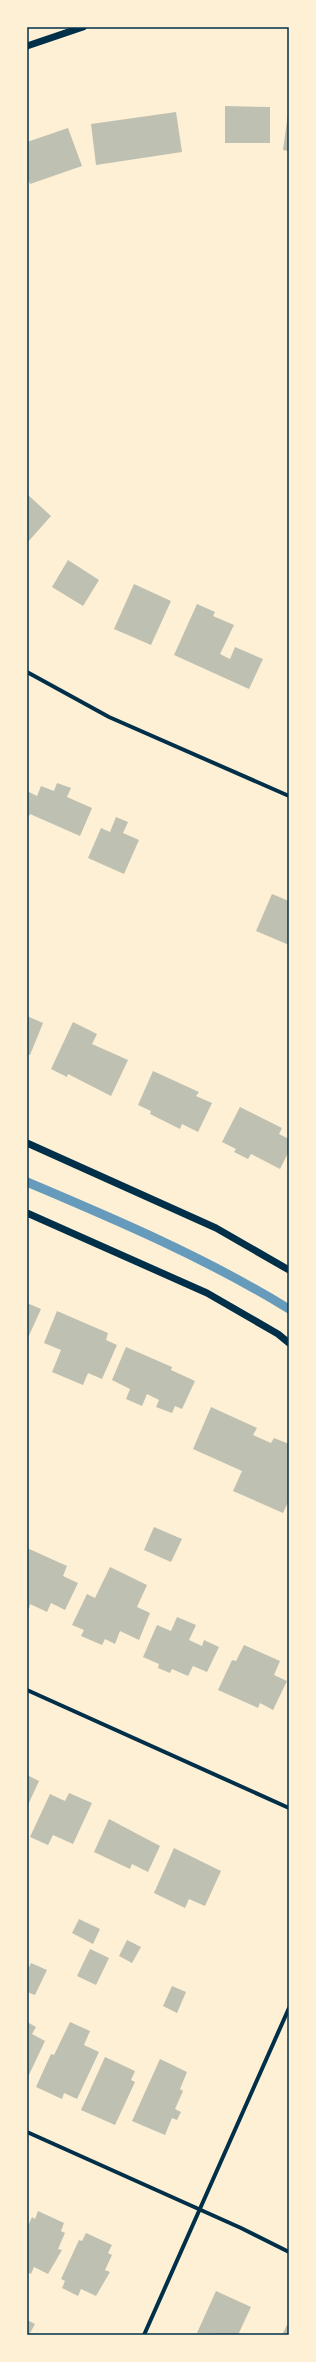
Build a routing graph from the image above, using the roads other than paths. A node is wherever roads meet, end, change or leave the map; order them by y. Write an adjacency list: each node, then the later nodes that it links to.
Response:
1 (83, 27): 2 (street)
2 (27, 46)
3 (27, 672): 4 (street)
4 (289, 796)
5 (27, 1143): 7 (street)
6 (27, 1213): 8 (street)
7 (289, 1270)
8 (289, 1343)
9 (27, 1690): 10 (street)
10 (289, 1808)
11 (289, 2008): 13 (street)
12 (27, 2132): 13 (street)
13 (199, 2209): 14 (street); 15 (street)
14 (289, 2252)
15 (144, 2335)

